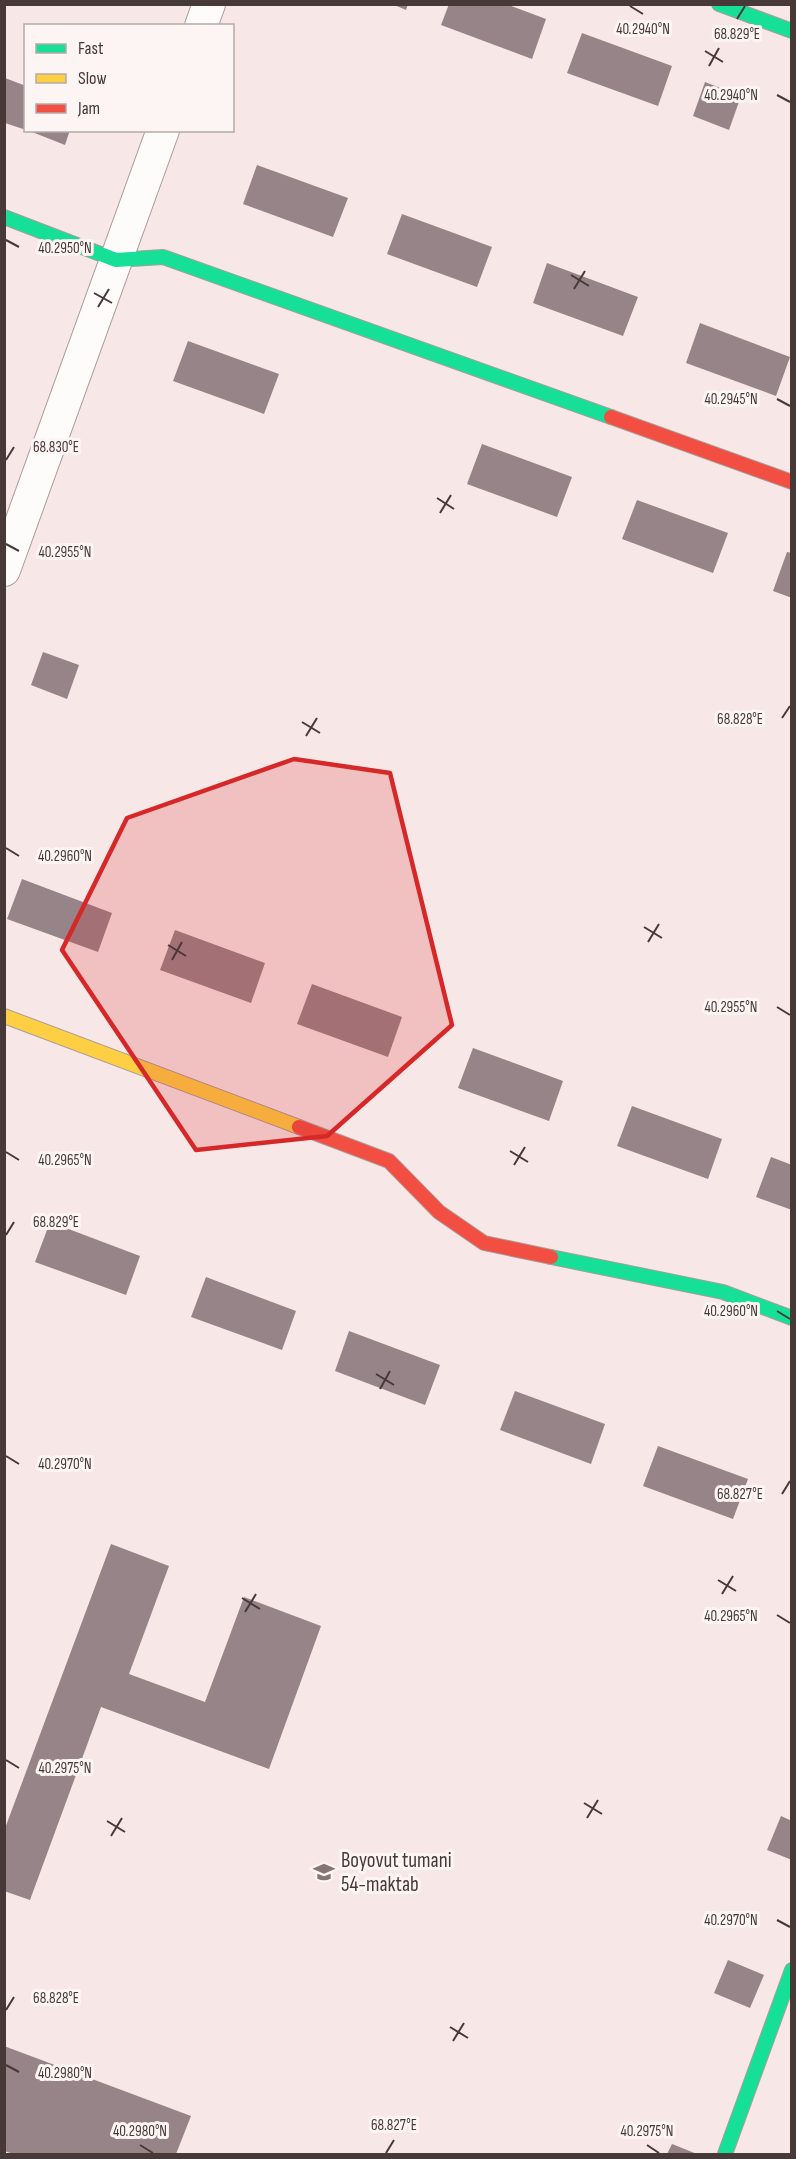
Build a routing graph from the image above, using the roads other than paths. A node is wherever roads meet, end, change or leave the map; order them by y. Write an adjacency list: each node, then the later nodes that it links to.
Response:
1 (208, 4): 3 (street)
2 (718, 4): 4 (street)
3 (202, 24)
4 (792, 31)
5 (162, 132): 7 (street)
6 (4, 217): 7 (street)
7 (117, 260): 8 (street); 9 (street)
8 (792, 482)
9 (4, 570)
10 (4, 1016): 11 (street)
11 (792, 1318)
12 (792, 1970): 13 (street)
13 (725, 2154)

